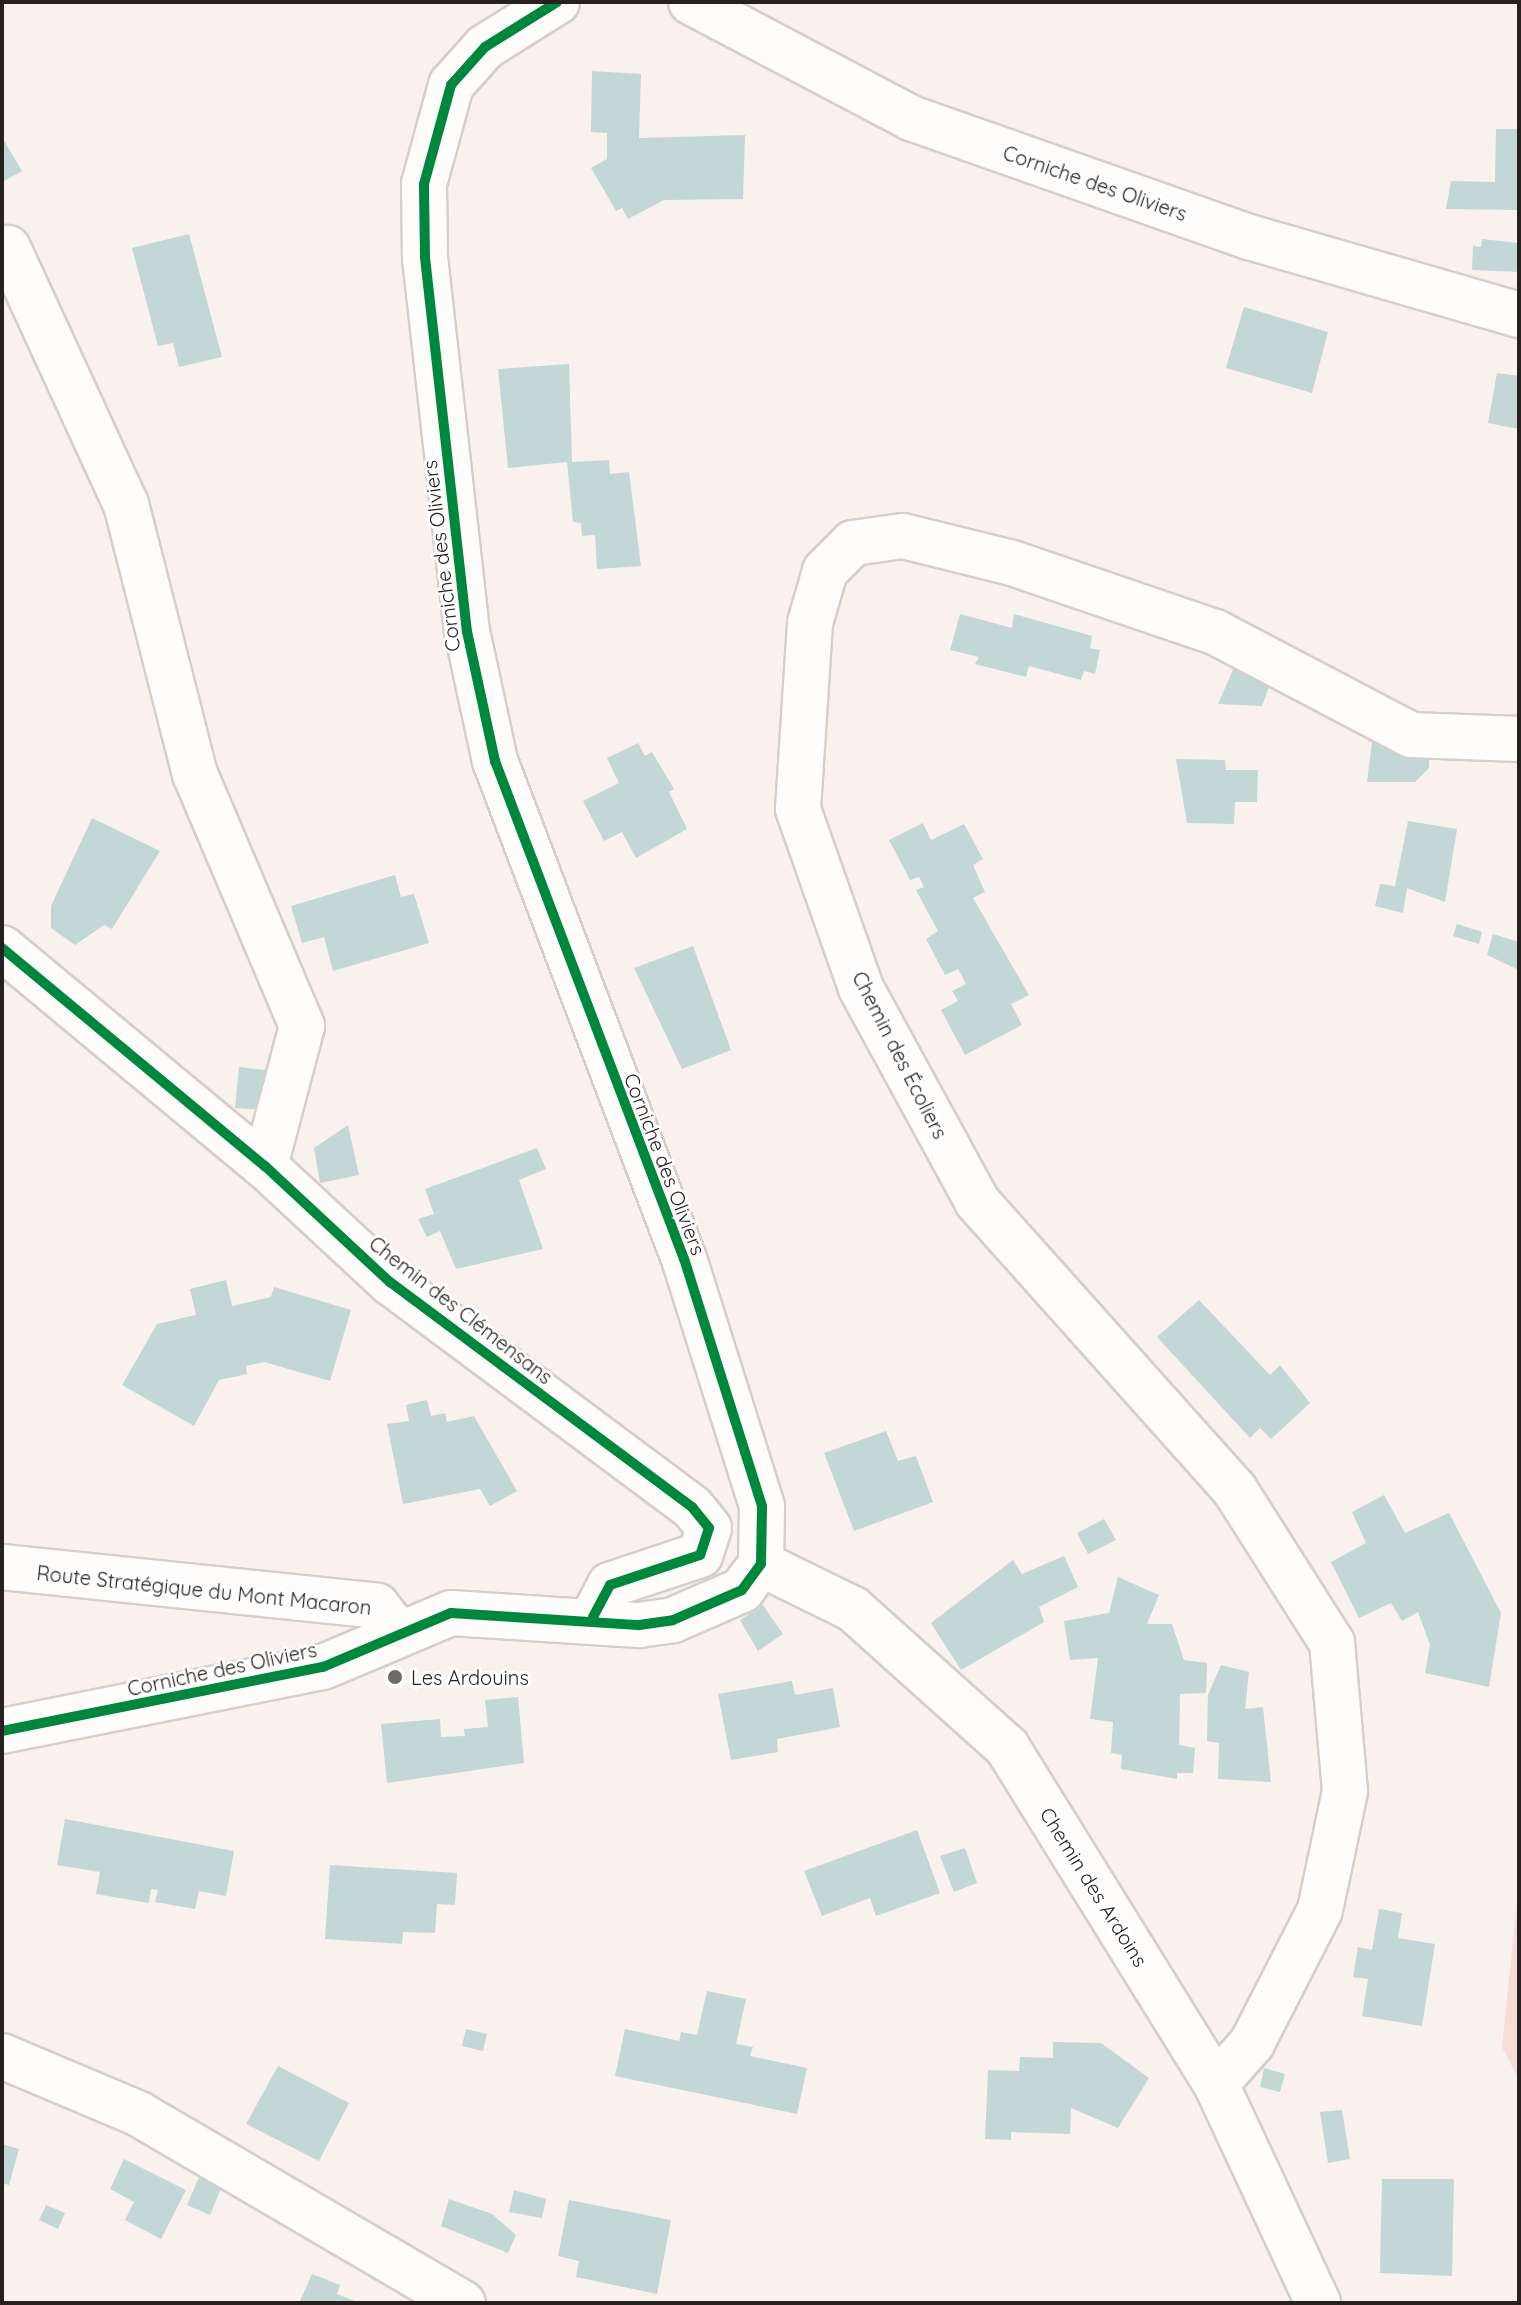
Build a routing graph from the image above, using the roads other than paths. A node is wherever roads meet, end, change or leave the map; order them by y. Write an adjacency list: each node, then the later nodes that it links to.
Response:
1 (557, 2): 8 (street, Corniche des Oliviers)
2 (691, 2): 4 (street, Corniche des Oliviers)
3 (8, 248): 7 (street)
4 (1519, 315)
5 (1519, 739): 14 (street, Chemin des Écoliers)
6 (2, 948): 7 (street, Chemin des Clémensans)
7 (265, 1166): 10 (street, Chemin des Clémensans)
8 (761, 1564): 10 (street, Corniche des Oliviers); 14 (street, Chemin des Ardoins)
9 (2, 1567): 11 (street, Route Stratégique du Mont Macaron)
10 (593, 1617): 11 (street, Corniche des Oliviers)
11 (396, 1630): 12 (street, Corniche des Oliviers)
12 (2, 1731)
13 (2, 2056): 15 (street)
14 (1216, 2084): 16 (street, Chemin des Ardoins)
15 (463, 2303)
16 (1318, 2303)

